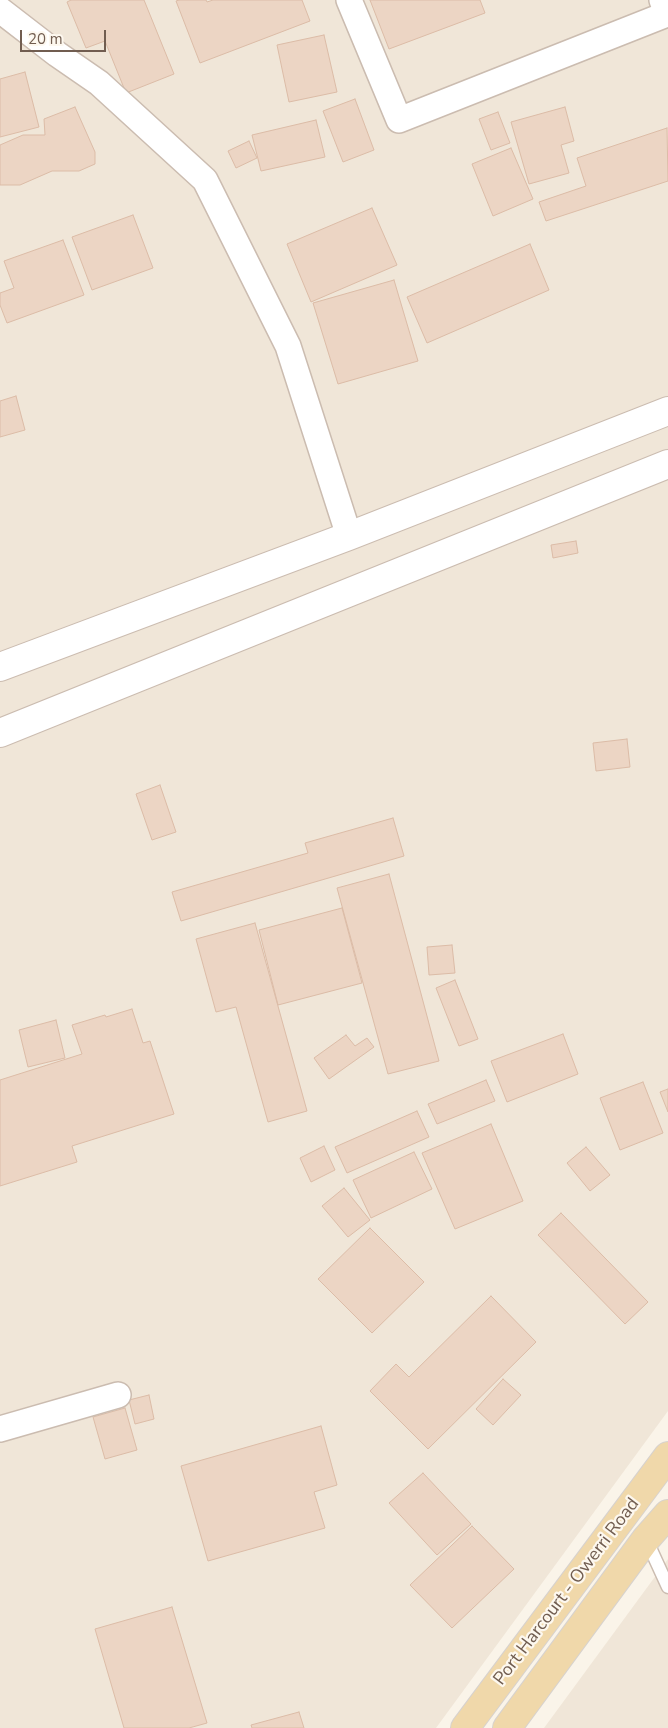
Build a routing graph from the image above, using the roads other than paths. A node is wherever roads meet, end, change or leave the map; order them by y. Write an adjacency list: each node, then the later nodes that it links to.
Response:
1 (349, 0): 2 (street)
2 (662, 0)
3 (0, 10): 6 (street)
4 (668, 411): 6 (street)
5 (668, 464): 8 (street)
6 (349, 536): 7 (street)
7 (0, 667)
8 (0, 733)
9 (118, 1395): 10 (street)
10 (0, 1429)
11 (668, 1456): 15 (main road, Port Harcourt - Owerri Road)
12 (668, 1514): 13 (main road, Port Harcourt - Owerri Road)
13 (646, 1539): 14 (lane); 16 (main road, Port Harcourt - Owerri Road)
14 (668, 1587)
15 (465, 1728)
16 (507, 1728)

